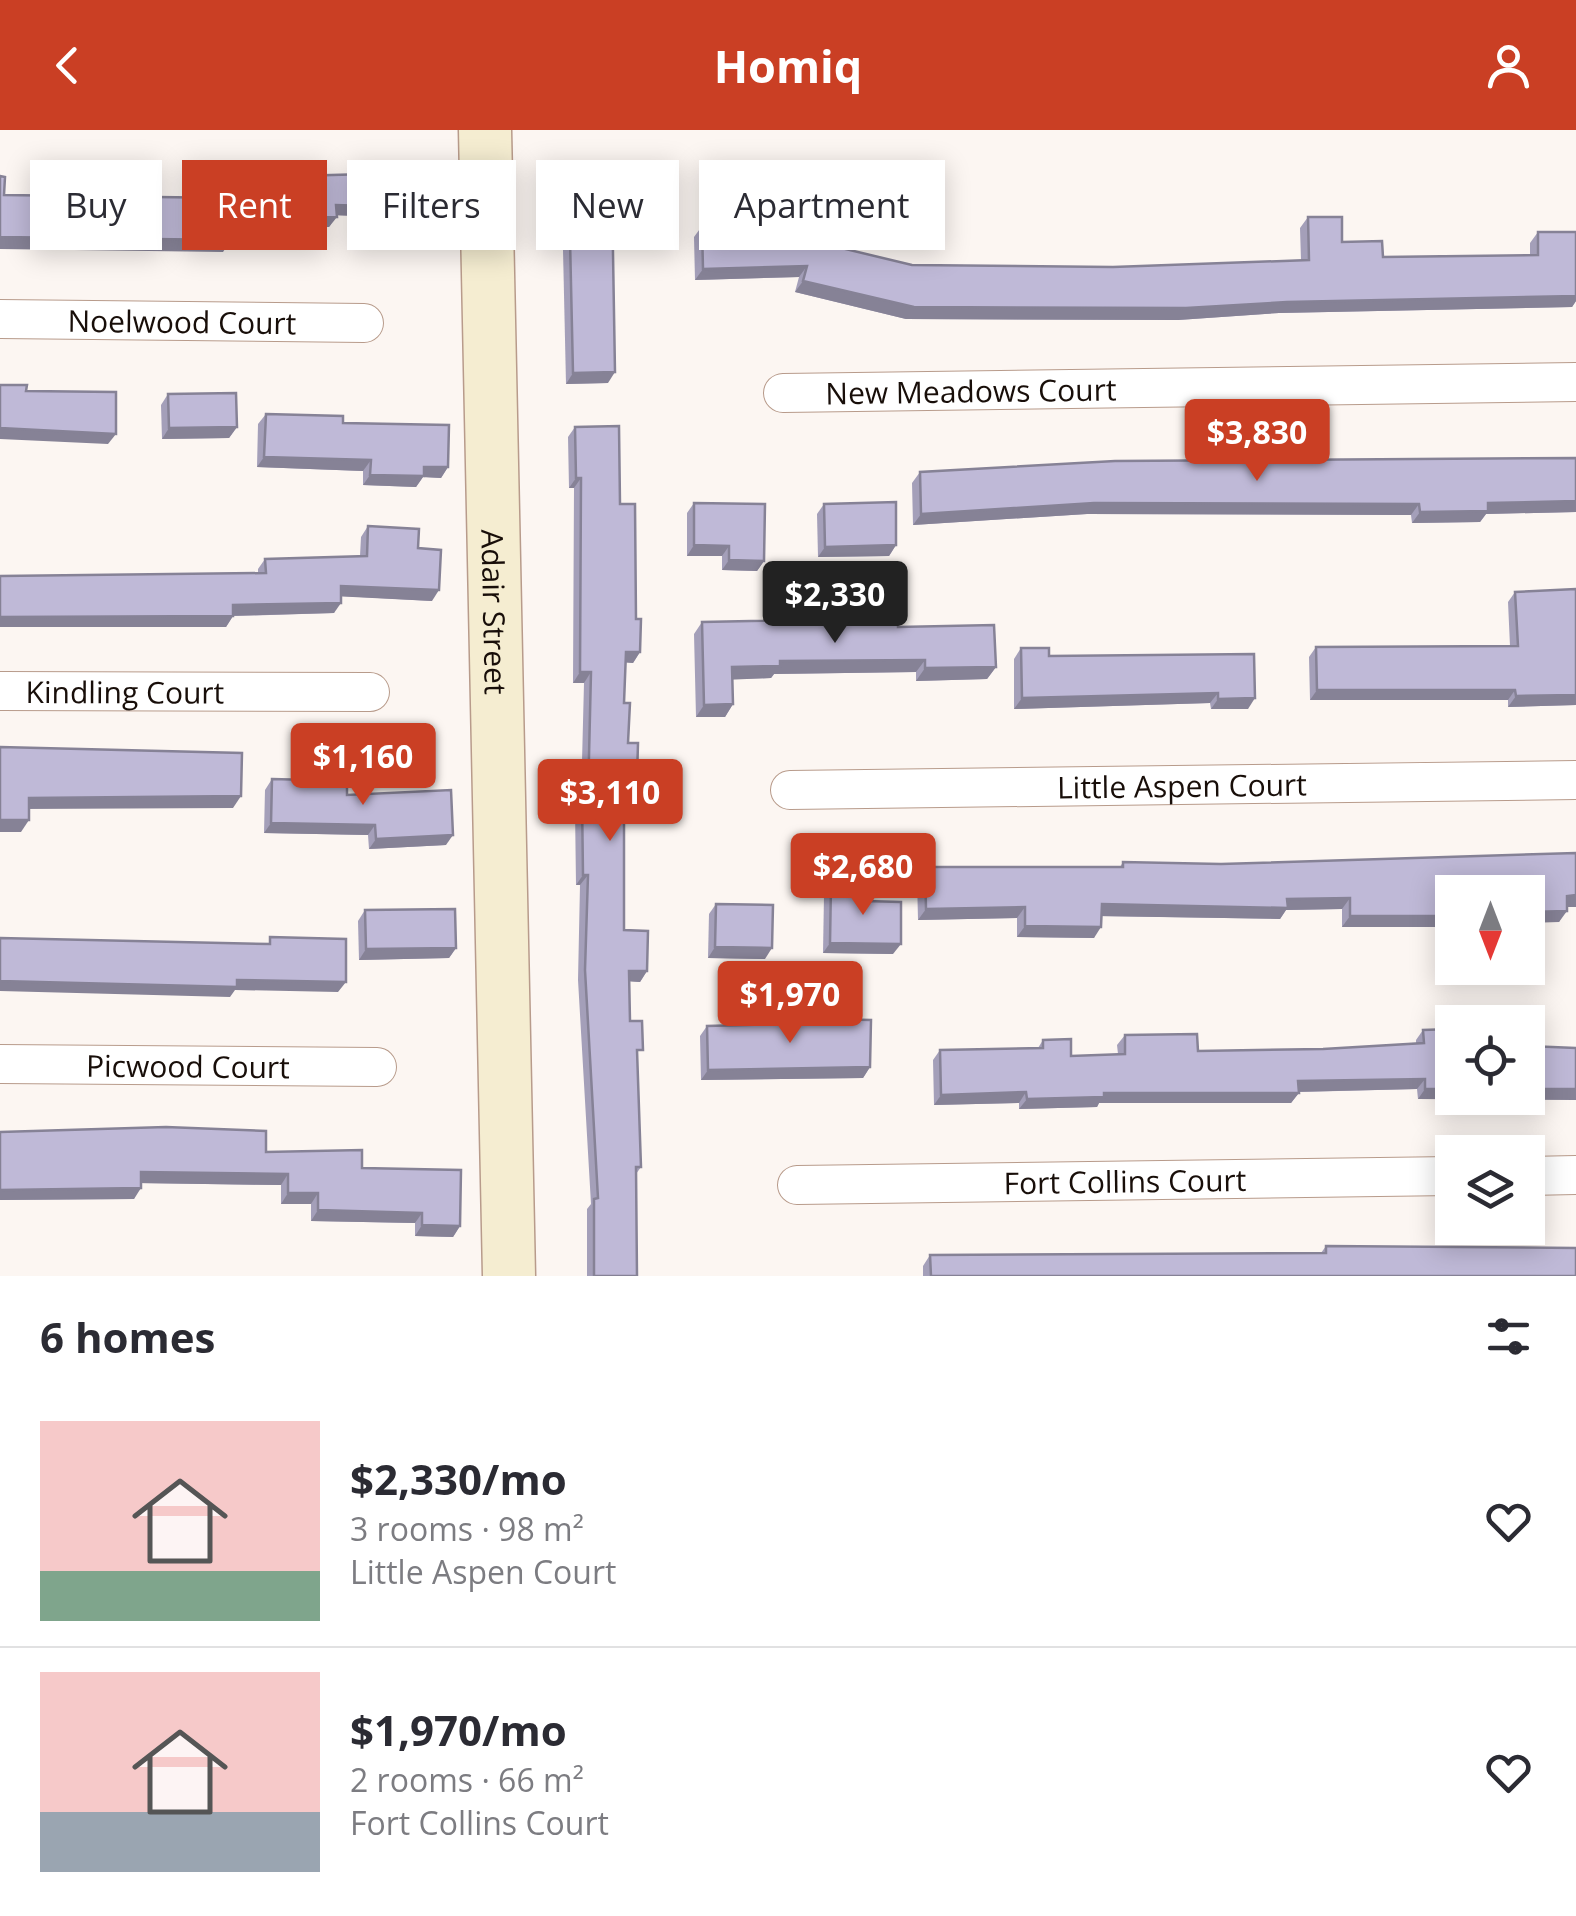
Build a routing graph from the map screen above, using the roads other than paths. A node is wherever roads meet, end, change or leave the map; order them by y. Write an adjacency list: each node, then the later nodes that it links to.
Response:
1 (485, 130): 16 (street, Adair Street)
2 (0, 318): 3 (street, Noelwood Court)
3 (364, 323)
4 (1576, 382): 5 (street, New Meadows Court)
5 (782, 393)
6 (0, 691): 7 (street, Kindling Court)
7 (370, 692)
8 (1576, 780): 9 (street, Little Aspen Court)
9 (790, 790)
10 (0, 1064): 11 (street, Picwood Court)
11 (377, 1067)
12 (1576, 1175): 14 (street)
13 (1435, 1176): 15 (street, Fort Collins Court)
14 (1545, 1176)
15 (796, 1185)
16 (509, 1276)

